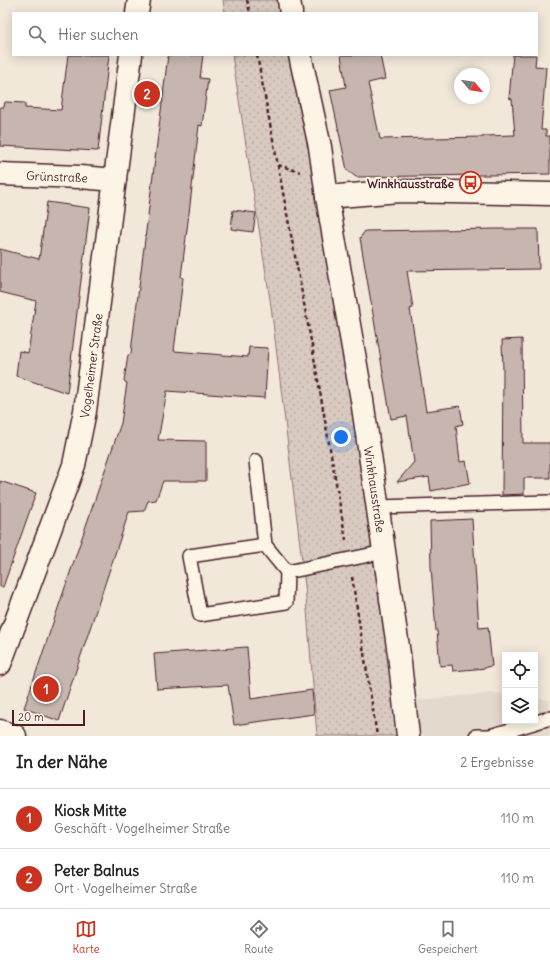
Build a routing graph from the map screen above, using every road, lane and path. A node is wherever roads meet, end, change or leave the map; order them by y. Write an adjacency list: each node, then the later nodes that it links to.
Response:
1 (139, 0): 4 (street)
2 (246, 0): 5 (path)
3 (289, 0): 6 (street)
4 (137, 12)
5 (250, 12)
6 (291, 12)
7 (131, 56): 11 (street, Vogelheimer Straße)
8 (257, 56): 19 (path)
9 (300, 56): 13 (street, Winkhausstraße)
10 (0, 174): 11 (street, Grünstraße)
11 (115, 180): 21 (street, Vogelheimer Straße)
12 (550, 194): 13 (street)
13 (327, 197): 16 (street, Winkhausstraße)
14 (256, 461): 17 (lane)
15 (550, 502): 16 (lane)
16 (377, 507): 18 (street, Winkhausstraße)
17 (265, 545): 20 (lane); 20 (lane)
18 (384, 552): 19 (lane); 26 (street, Winkhausstraße)
19 (349, 559): 20 (lane); 25 (path)
20 (287, 572)
21 (0, 664)
22 (550, 718): 29 (lane)
23 (0, 731): 24 (street)
24 (15, 736)
25 (377, 736)
26 (408, 736)
27 (476, 736): 28 (lane)
28 (482, 736): 29 (lane)
29 (490, 736)

